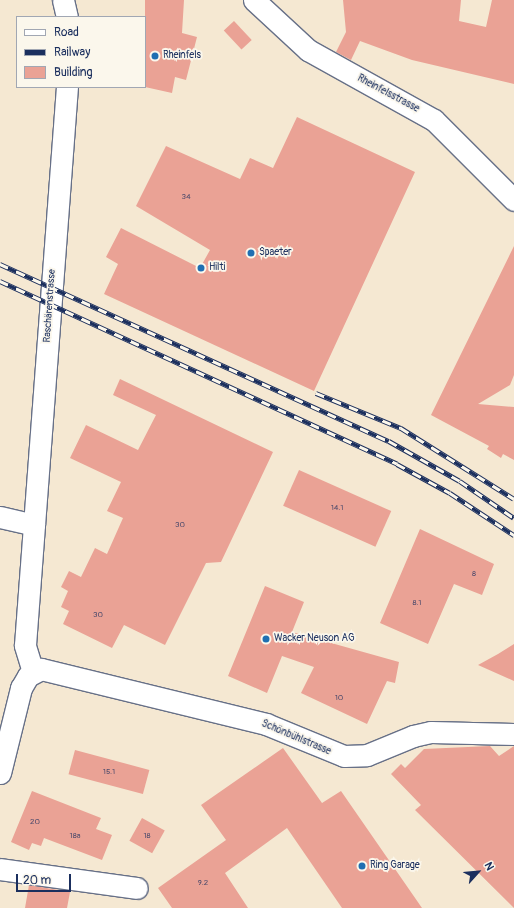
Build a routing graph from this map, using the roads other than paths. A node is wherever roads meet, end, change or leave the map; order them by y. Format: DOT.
graph roads {
  1 [pos="63,0"];
  2 [pos="254,0"];
  3 [pos="67,16"];
  4 [pos="67,88"];
  5 [pos="514,200"];
  6 [pos="0,517"];
  7 [pos="34,525"];
  8 [pos="33,672"];
  9 [pos="514,734"];
  10 [pos="0,773"];
  11 [pos="0,869"];
  12 [pos="137,888"];
  1 -- 3 [label="street"];
  2 -- 5 [label="street, Rheinfelsstrasse"];
  4 -- 7 [label="street, Raschärenstrasse"];
  6 -- 7 [label="street"];
  7 -- 8 [label="street, Raschärenstrasse"];
  8 -- 9 [label="street, Schönbühlstrasse"];
  8 -- 10 [label="street"];
  11 -- 12 [label="street"];
}
